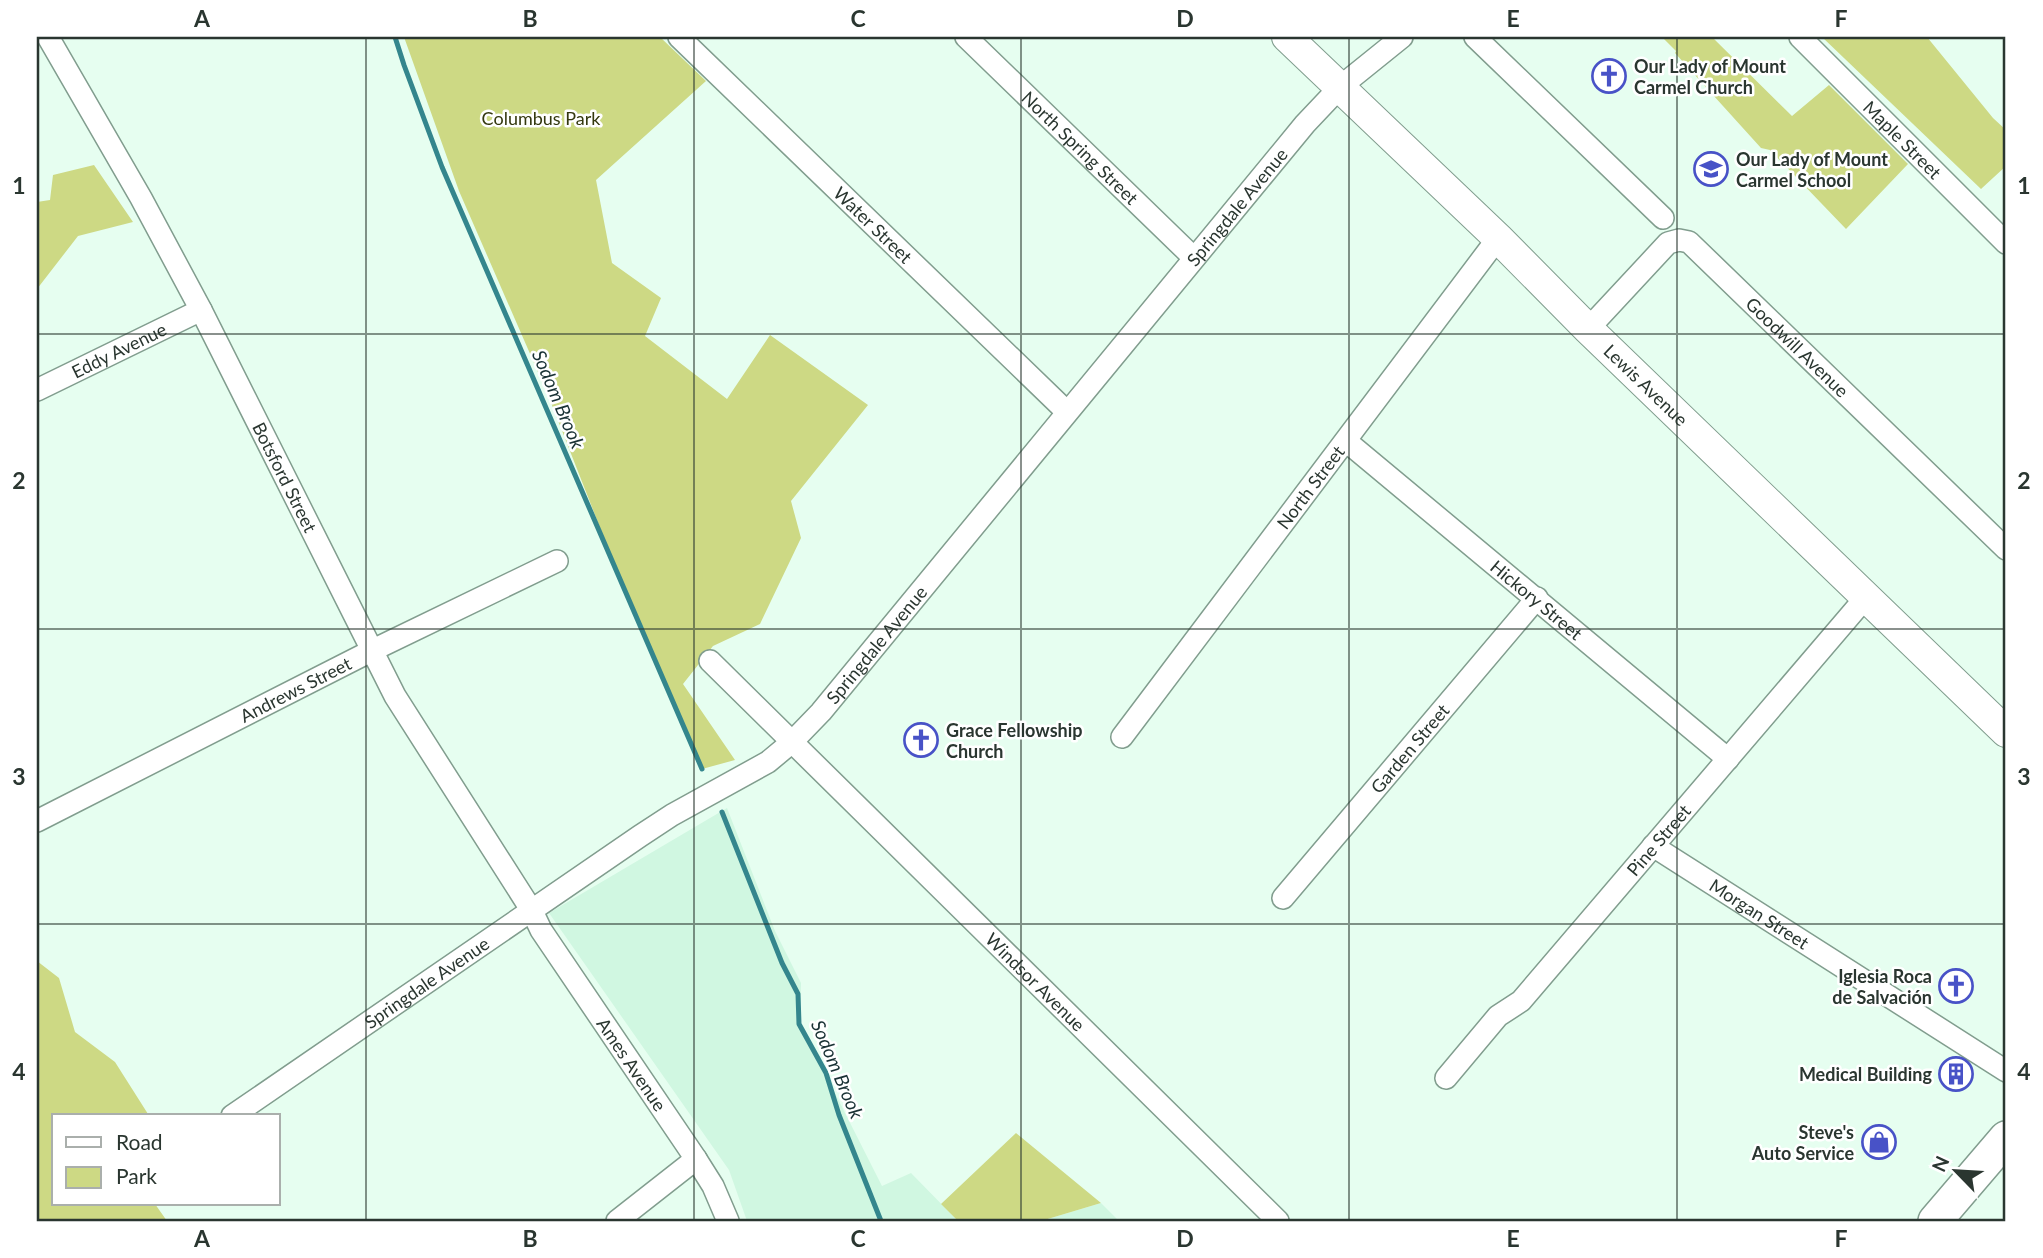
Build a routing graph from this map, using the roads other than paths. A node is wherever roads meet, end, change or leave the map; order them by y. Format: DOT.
graph roads {
  1 [pos="48,37"];
  2 [pos="679,37"];
  3 [pos="966,37"];
  4 [pos="1287,37"];
  5 [pos="1402,37"];
  6 [pos="1475,37"];
  7 [pos="1800,37"];
  8 [pos="1340,87"];
  9 [pos="1664,218"];
  10 [pos="1498,238"];
  11 [pos="2006,243"];
  12 [pos="1194,258"];
  13 [pos="201,310"];
  14 [pos="1588,329"];
  15 [pos="37,390"];
  16 [pos="1067,412"];
  17 [pos="1346,441"];
  18 [pos="2006,549"];
  19 [pos="557,561"];
  20 [pos="1866,597"];
  21 [pos="1537,598"];
  22 [pos="371,651"];
  23 [pos="710,661"];
  24 [pos="2006,732"];
  25 [pos="1122,737"];
  26 [pos="792,742"];
  27 [pos="1728,759"];
  28 [pos="37,821"];
  29 [pos="1653,846"];
  30 [pos="1283,898"];
  31 [pos="532,911"];
  32 [pos="2006,1071"];
  33 [pos="1446,1078"];
  34 [pos="235,1114"];
  35 [pos="2006,1139"];
  36 [pos="696,1159"];
  37 [pos="617,1221"];
  38 [pos="728,1221"];
  39 [pos="1278,1221"];
  40 [pos="1935,1221"];
  1 -- 13 [label="street, Botsford Street"];
  2 -- 16 [label="street, Water Street"];
  3 -- 12 [label="street, North Spring Street"];
  4 -- 8 [label="main road, Lewis Avenue"];
  5 -- 8 [label="street, Springdale Avenue"];
  6 -- 9 [label="street"];
  7 -- 11 [label="street, Maple Street"];
  8 -- 10 [label="main road, Lewis Avenue"];
  8 -- 12 [label="street, Springdale Avenue"];
  10 -- 14 [label="main road, Lewis Avenue"];
  10 -- 17 [label="street, North Street"];
  12 -- 16 [label="street, Springdale Avenue"];
  13 -- 15 [label="street, Eddy Avenue"];
  13 -- 22 [label="street, Botsford Street"];
  14 -- 18 [label="street, Goodwill Avenue"];
  14 -- 20 [label="main road, Lewis Avenue"];
  16 -- 26 [label="street, Springdale Avenue"];
  17 -- 21 [label="street, Hickory Street"];
  17 -- 25 [label="street, North Street"];
  19 -- 22 [label="street, Andrews Street"];
  20 -- 24 [label="main road, Lewis Avenue"];
  20 -- 27 [label="street, Pine Street"];
  21 -- 27 [label="street, Hickory Street"];
  21 -- 30 [label="street, Garden Street"];
  22 -- 28 [label="street, Andrews Street"];
  22 -- 31 [label="street, Botsford Street"];
  23 -- 26 [label="street, Windsor Avenue"];
  26 -- 31 [label="street, Springdale Avenue"];
  26 -- 39 [label="street, Windsor Avenue"];
  27 -- 29 [label="street, Pine Street"];
  29 -- 32 [label="street, Morgan Street"];
  29 -- 33 [label="street, Pine Street"];
  31 -- 34 [label="street, Springdale Avenue"];
  31 -- 36 [label="street, Ames Avenue"];
  35 -- 40 [label="main road"];
  36 -- 37 [label="street"];
  36 -- 38 [label="street, Ames Avenue"];
}
